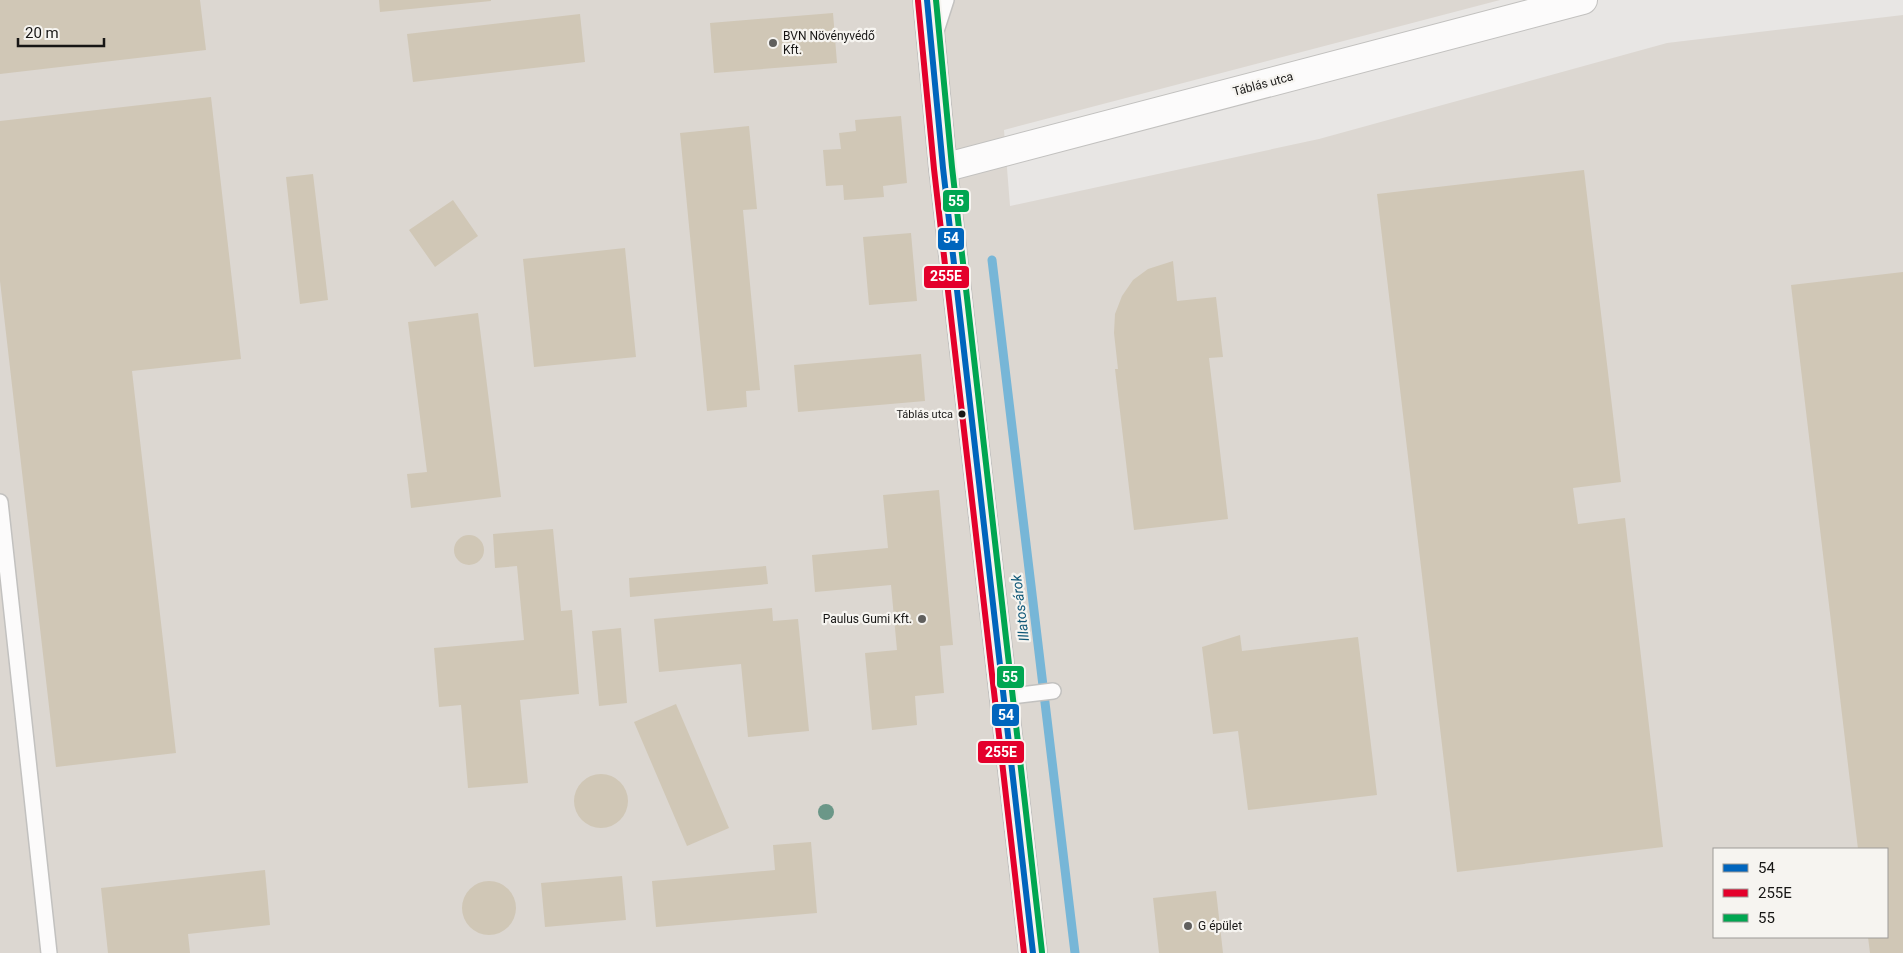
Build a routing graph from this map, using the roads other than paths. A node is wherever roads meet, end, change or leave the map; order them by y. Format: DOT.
graph roads {
  1 [pos="927,0"];
  2 [pos="946,0"];
  3 [pos="1583,0"];
  4 [pos="932,47"];
  5 [pos="943,168"];
  6 [pos="0,502"];
  7 [pos="1054,691"];
  8 [pos="1003,697"];
  9 [pos="49,953"];
  10 [pos="1033,953"];
  1 -- 4 [label="street"];
  2 -- 4 [label="lane"];
  3 -- 5 [label="street, Táblás utca"];
  4 -- 5 [label="street"];
  5 -- 8 [label="street"];
  6 -- 9 [label="lane"];
  7 -- 8 [label="lane"];
  8 -- 10 [label="street"];
}
